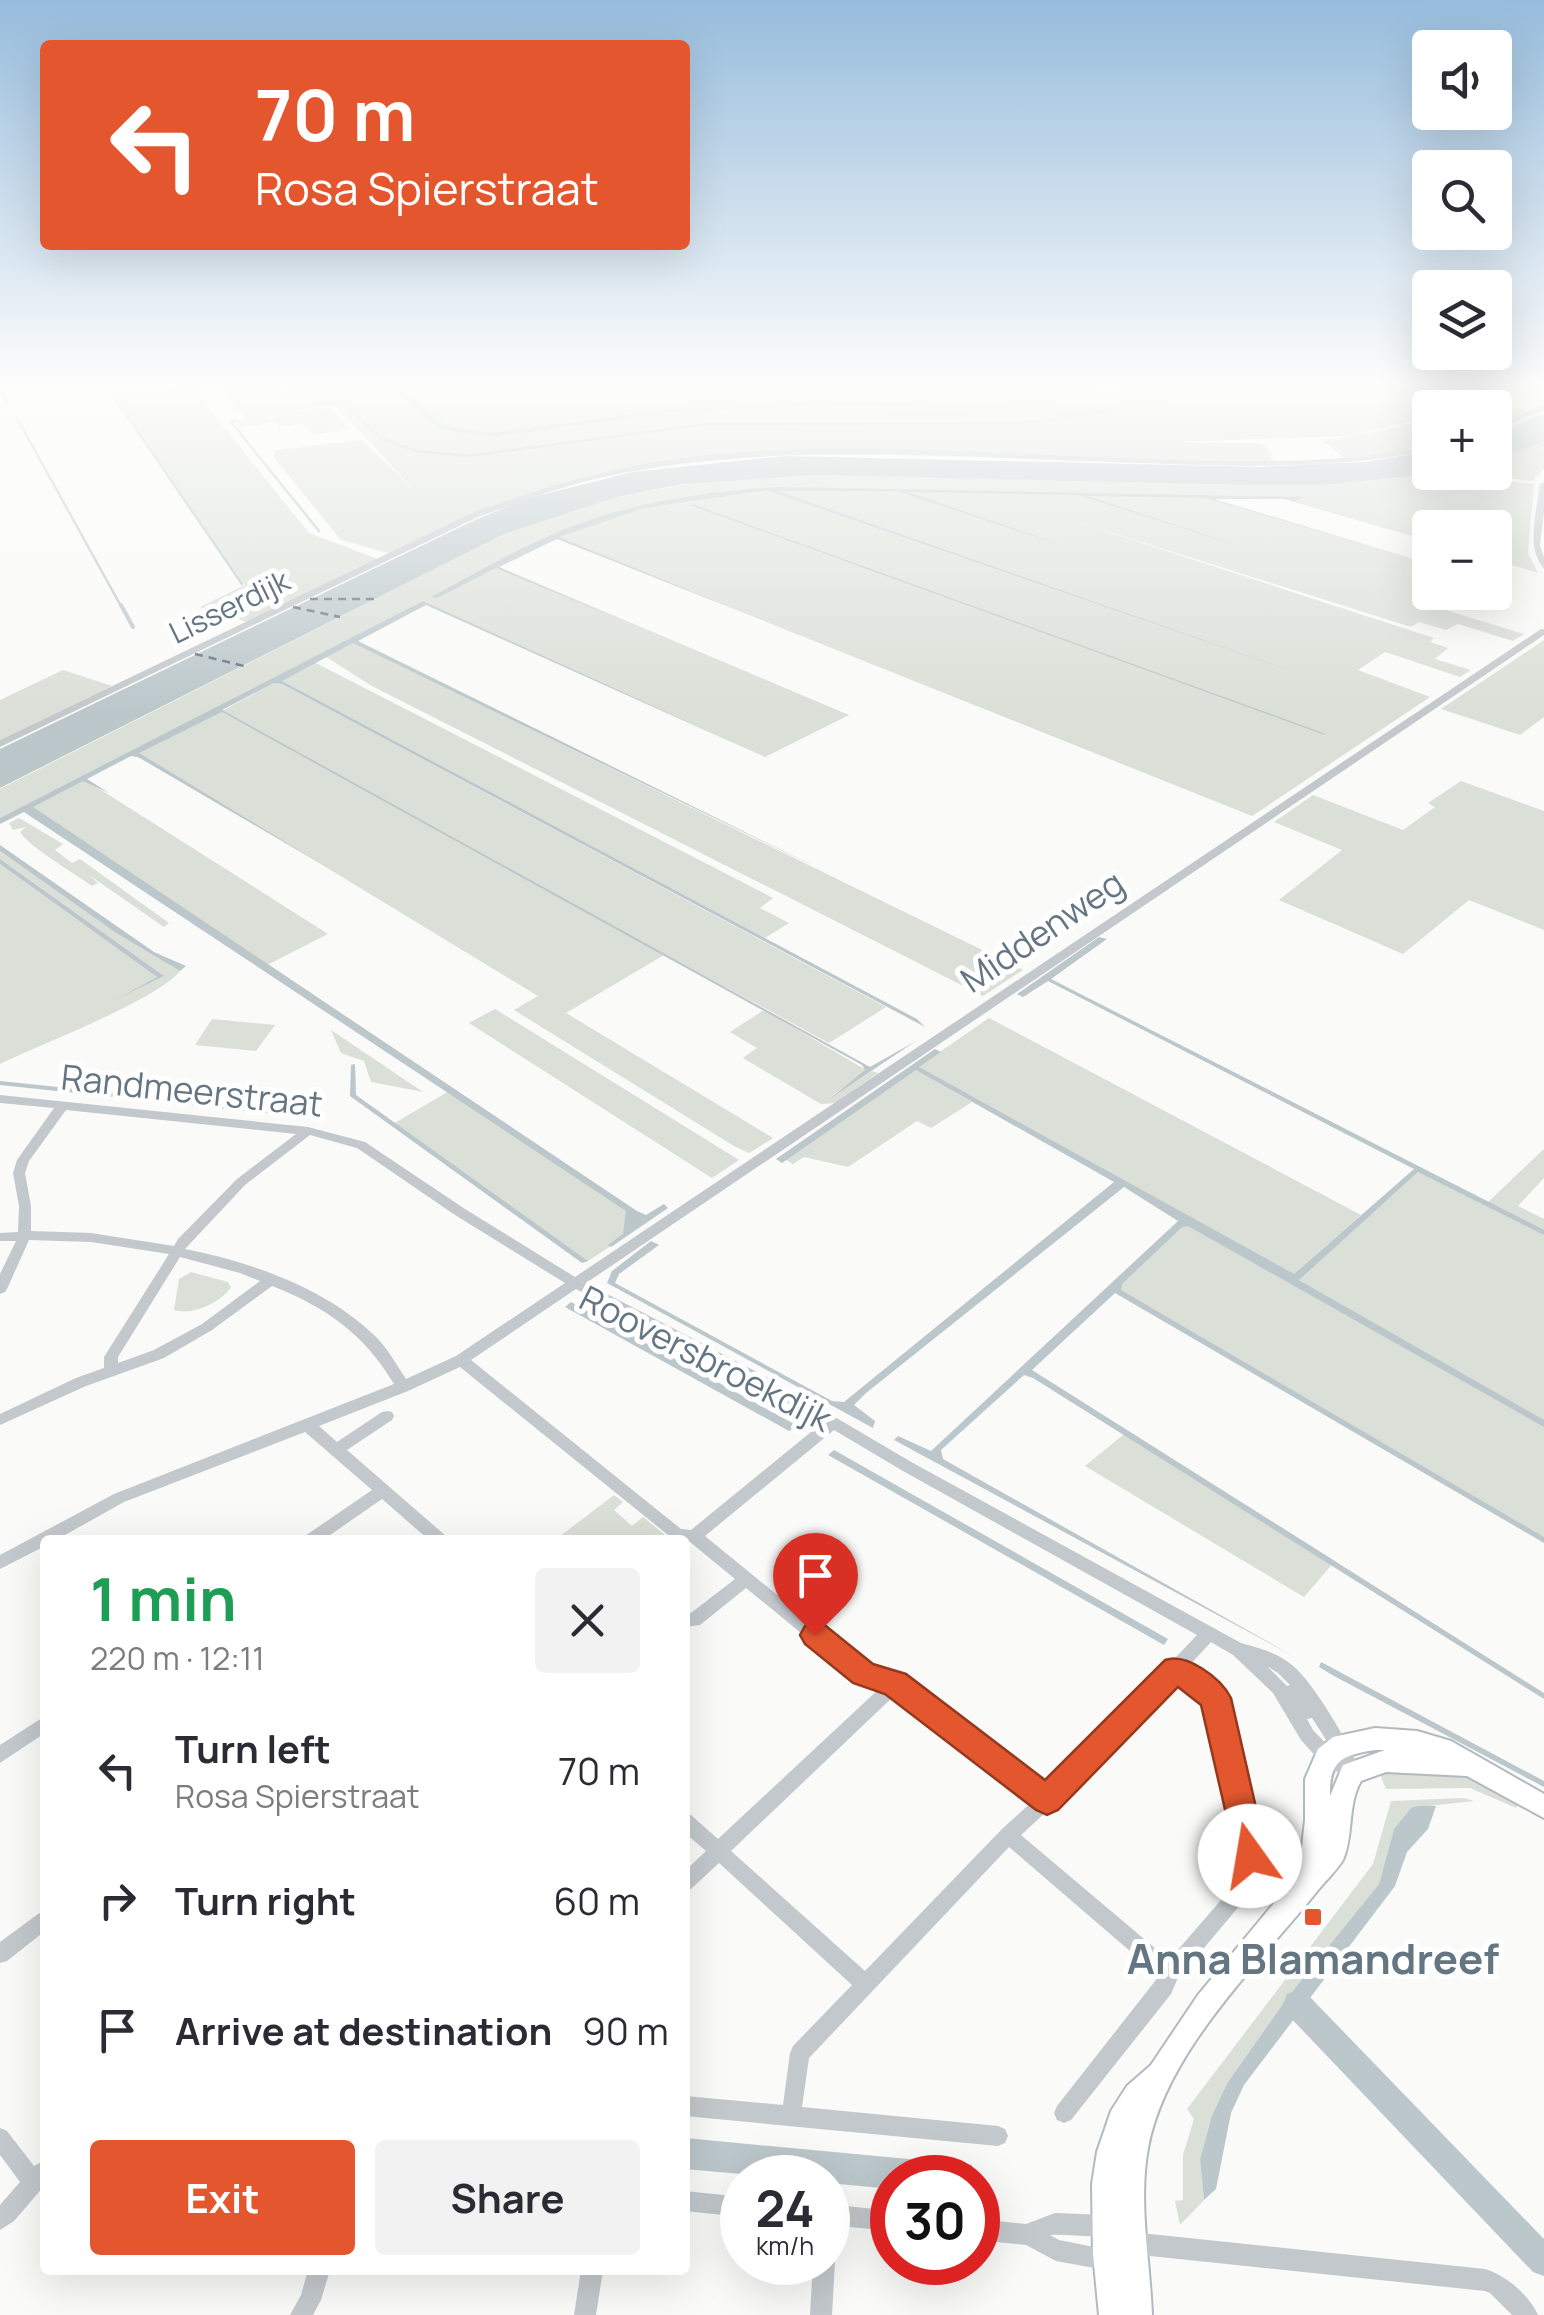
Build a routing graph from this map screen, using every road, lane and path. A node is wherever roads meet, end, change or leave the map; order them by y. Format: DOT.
graph roads {
  1 [pos="533,495"];
  2 [pos="1543,495"];
  3 [pos="1544,567"];
  4 [pos="1544,631"];
  5 [pos="0,744"];
  6 [pos="0,1099"];
  7 [pos="62,1106"];
  8 [pos="308,1131"];
  9 [pos="24,1237"];
  10 [pos="0,1238"];
  11 [pos="174,1252"];
  12 [pos="272,1280"];
  13 [pos="576,1283"];
  14 [pos="0,1289"];
  15 [pos="461,1360"];
  16 [pos="111,1372"];
  17 [pos="403,1386"];
  18 [pos="387,1416"];
  19 [pos="0,1420"];
  20 [pos="834,1422"];
  21 [pos="306,1424"];
  22 [pos="336,1450"];
  23 [pos="383,1490"];
  24 [pos="54,1535"];
  25 [pos="317,1535"];
  26 [pos="434,1535"];
  27 [pos="686,1535"];
  28 [pos="690,1536"];
  29 [pos="694,1536"];
  30 [pos="40,1543"];
  31 [pos="0,1563"];
  32 [pos="746,1578"];
  33 [pos="690,1620"];
  34 [pos="1209,1633"];
  35 [pos="1176,1669"];
  36 [pos="895,1684"];
  37 [pos="1292,1692"];
  38 [pos="1307,1712"];
  39 [pos="40,1727"];
  40 [pos="1334,1751"];
  41 [pos="0,1755"];
  42 [pos="1466,1765"];
  43 [pos="1352,1772"];
  44 [pos="1047,1800"];
  45 [pos="1544,1808"];
  46 [pos="690,1826"];
  47 [pos="1008,1836"];
  48 [pos="718,1851"];
  49 [pos="690,1878"];
  50 [pos="1311,1878"];
  51 [pos="40,1924"];
  52 [pos="0,1954"];
  53 [pos="1170,1972"];
  54 [pos="864,1983"];
  55 [pos="1160,2075"];
  56 [pos="690,2107"];
  57 [pos="1064,2113"];
  58 [pos="791,2117"];
  59 [pos="998,2136"];
  60 [pos="0,2138"];
  61 [pos="38,2176"];
  62 [pos="690,2202"];
  63 [pos="720,2205"];
  64 [pos="0,2219"];
  65 [pos="1107,2226"];
  66 [pos="1000,2232"];
  67 [pos="1028,2235"];
  68 [pos="1122,2253"];
  69 [pos="317,2275"];
  70 [pos="591,2275"];
  71 [pos="823,2285"];
  72 [pos="301,2315"];
  73 [pos="586,2315"];
  74 [pos="821,2315"];
  75 [pos="1114,2315"];
  76 [pos="1137,2315"];
  77 [pos="1527,2315"];
  1 -- 5 [label="street, Lisserdijk"];
  2 -- 3 [label="street"];
  4 -- 13 [label="street, Middenweg"];
  6 -- 7 [label="street, Randmeerstraat"];
  7 -- 8 [label="street, Randmeerstraat"];
  7 -- 9 [label="street"];
  8 -- 11 [label="street"];
  8 -- 13 [label="street, Randmeerstraat"];
  9 -- 10 [label="street"];
  9 -- 11 [label="street"];
  9 -- 14 [label="street"];
  11 -- 12 [label="street"];
  11 -- 16 [label="street"];
  12 -- 16 [label="street"];
  12 -- 17 [label="street"];
  13 -- 15 [label="street, Rooversbroekdijk"];
  13 -- 20 [label="street, Rooversbroekdijk"];
  15 -- 17 [label="street, Rooversbroekdijk"];
  15 -- 27 [label="street"];
  16 -- 19 [label="street"];
  17 -- 21 [label="street, Rooversbroekdijk"];
  18 -- 22 [label="street"];
  20 -- 29 [label="street"];
  20 -- 34 [label="street, Rooversbroekdijk"];
  21 -- 22 [label="street"];
  21 -- 24 [label="street, Rooversbroekdijk"];
  22 -- 23 [label="street"];
  23 -- 25 [label="street"];
  23 -- 26 [label="street"];
  28 -- 29 [label="street"];
  29 -- 32 [label="street"];
  30 -- 31 [label="street, Rooversbroekdijk"];
  32 -- 33 [label="street"];
  32 -- 36 [label="street"];
  34 -- 35 [label="street"];
  34 -- 40 [label="street, Rooversbroekdijk"];
  35 -- 44 [label="street"];
  35 -- 53 [label="street"];
  36 -- 44 [label="street"];
  36 -- 48 [label="street"];
  37 -- 38 [label="street"];
  39 -- 41 [label="street"];
  40 -- 42 [label="main road"];
  40 -- 43 [label="street, Rooversbroekdijk"];
  40 -- 50 [label="main road"];
  42 -- 43 [label="main road"];
  42 -- 45 [label="main road"];
  43 -- 50 [label="main road"];
  44 -- 47 [label="street"];
  46 -- 48 [label="street"];
  47 -- 53 [label="street"];
  47 -- 54 [label="street"];
  48 -- 49 [label="street"];
  48 -- 54 [label="street"];
  50 -- 55 [label="main road"];
  51 -- 52 [label="street"];
  53 -- 57 [label="street"];
  54 -- 58 [label="street"];
  55 -- 65 [label="main road"];
  55 -- 68 [label="main road"];
  56 -- 58 [label="street"];
  58 -- 59 [label="street"];
  60 -- 61 [label="street"];
  61 -- 64 [label="street"];
  62 -- 63 [label="street"];
  65 -- 67 [label="street"];
  65 -- 68 [label="main road"];
  66 -- 67 [label="street"];
  67 -- 68 [label="street"];
  68 -- 75 [label="main road"];
  68 -- 76 [label="main road"];
  68 -- 77 [label="street"];
  69 -- 72 [label="street"];
  70 -- 73 [label="street"];
  71 -- 74 [label="street"];
}
